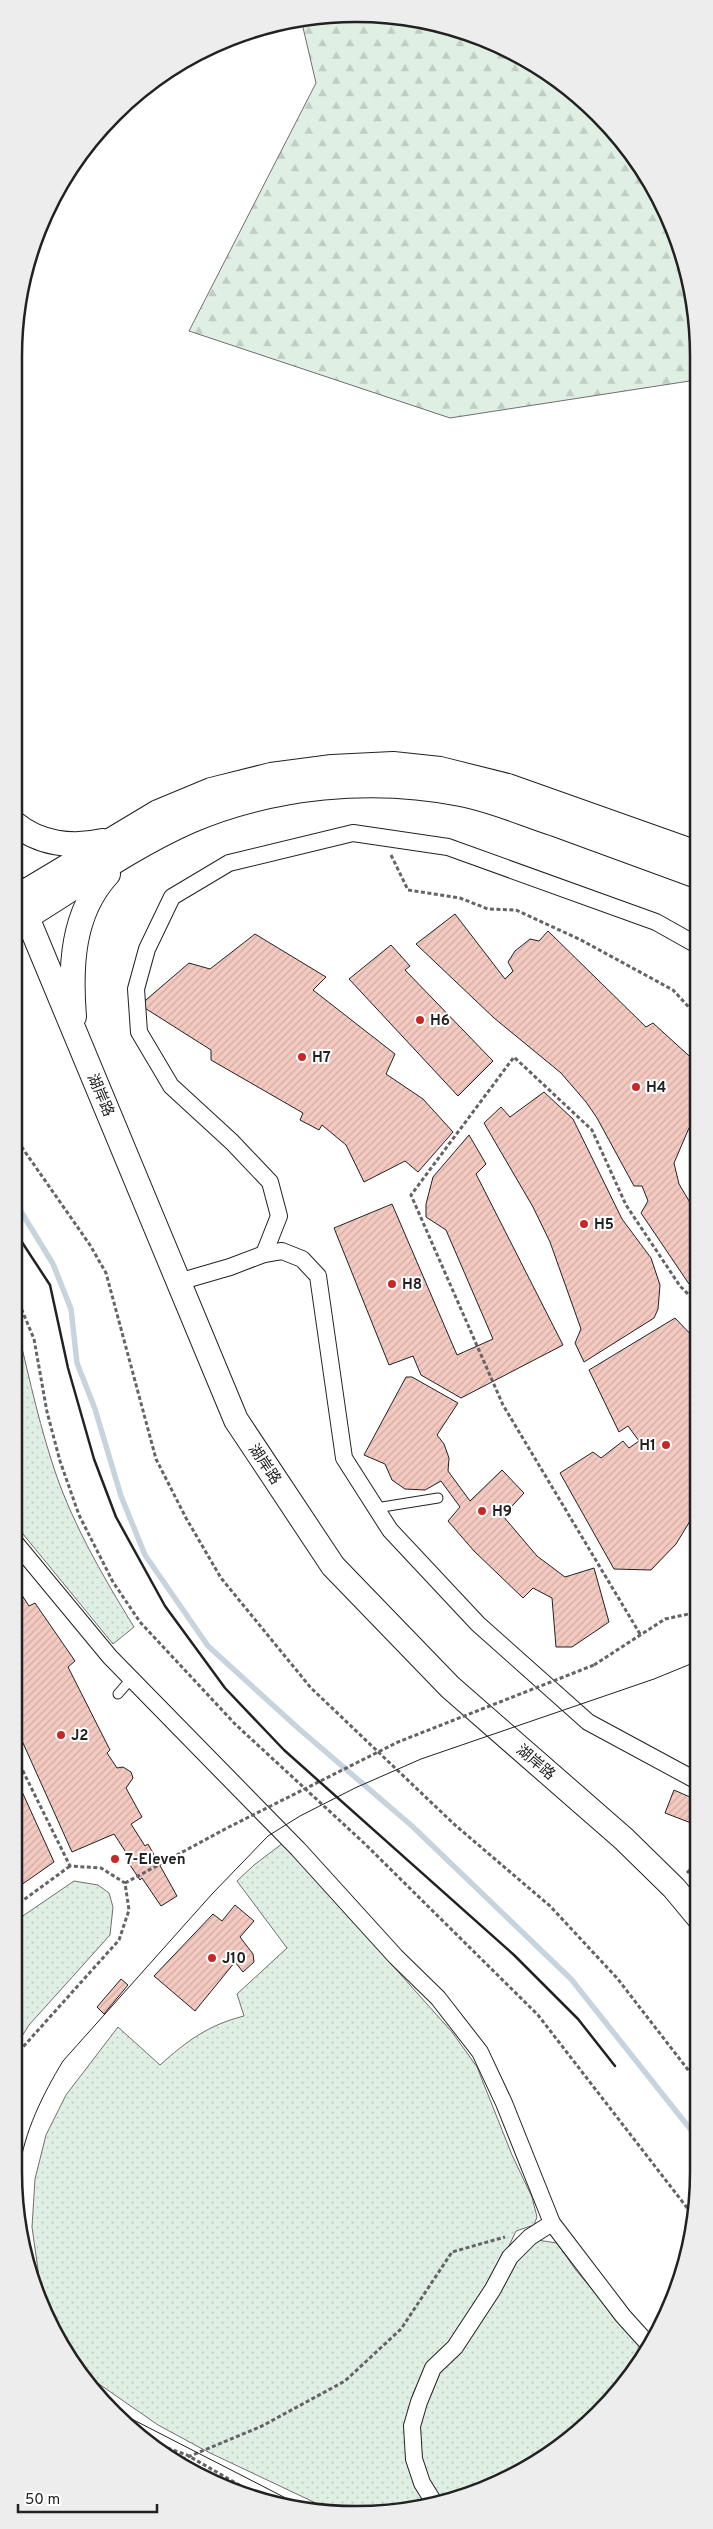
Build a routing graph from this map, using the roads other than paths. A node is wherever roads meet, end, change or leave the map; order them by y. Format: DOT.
graph roads {
  1 [pos="22,828"];
  2 [pos="119,848"];
  3 [pos="690,851"];
  4 [pos="690,873"];
  5 [pos="22,901"];
  6 [pos="22,915"];
  7 [pos="690,941"];
  8 [pos="76,1033"];
  9 [pos="264,1254"];
  10 [pos="178,1282"];
  11 [pos="438,1498"];
  12 [pos="376,1508"];
  13 [pos="22,1551"];
  14 [pos="131,1679"];
  15 [pos="118,1694"];
  16 [pos="690,1777"];
  17 [pos="690,1907"];
  18 [pos="552,2223"];
  19 [pos="645,2341"];
  20 [pos="431,2498"];
  1 -- 2 [label="street"];
  2 -- 3 [label="street"];
  2 -- 4 [label="street"];
  2 -- 5 [label="street"];
  2 -- 8 [label="street"];
  6 -- 8 [label="street, 湖岸路"];
  7 -- 9 [label="street"];
  8 -- 10 [label="street, 湖岸路"];
  9 -- 10 [label="street"];
  9 -- 12 [label="street"];
  10 -- 17 [label="street, 湖岸路"];
  11 -- 12 [label="lane"];
  12 -- 16 [label="street"];
  13 -- 14 [label="street"];
  14 -- 15 [label="lane"];
  14 -- 18 [label="street"];
  18 -- 19 [label="street"];
  18 -- 20 [label="street"];
}
